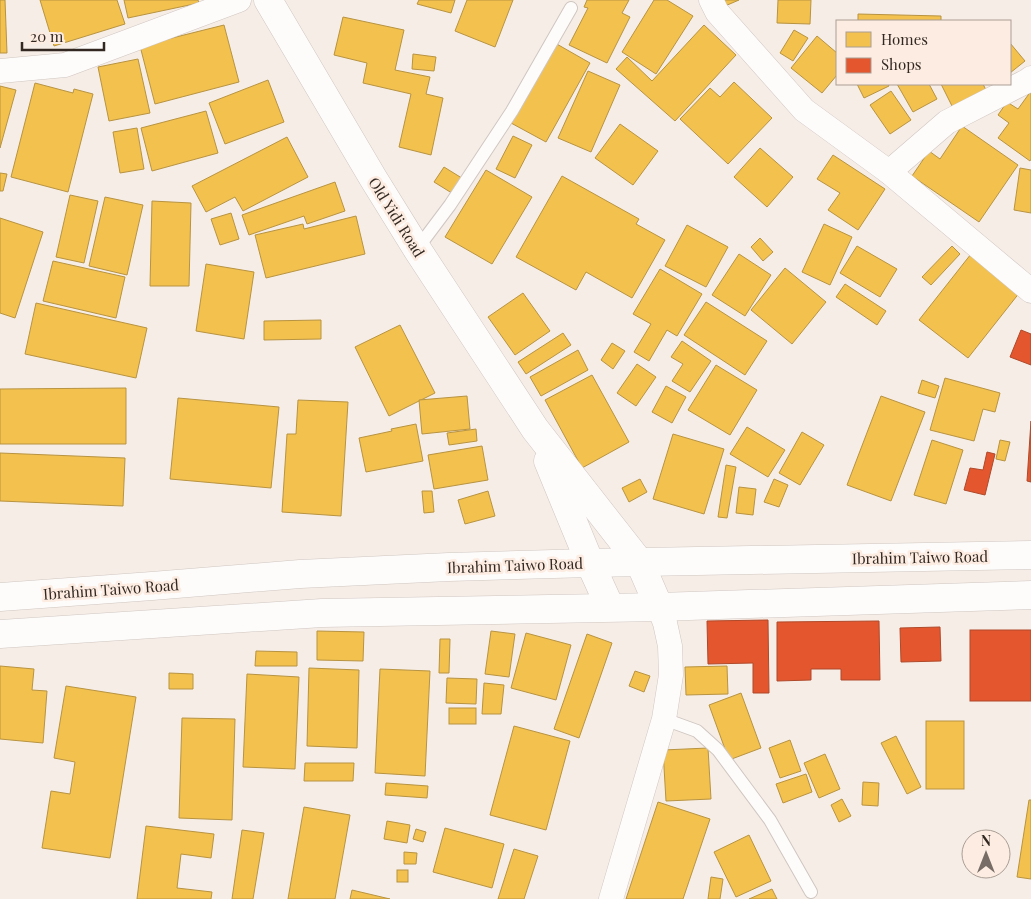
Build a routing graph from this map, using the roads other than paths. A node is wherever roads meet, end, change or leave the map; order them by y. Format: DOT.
graph roads {
  1 [pos="239,0"];
  2 [pos="268,0"];
  3 [pos="710,0"];
  4 [pos="571,8"];
  5 [pos="0,71"];
  6 [pos="1031,78"];
  7 [pos="889,172"];
  8 [pos="417,249"];
  9 [pos="1031,291"];
  10 [pos="535,429"];
  11 [pos="1031,555"];
  12 [pos="590,563"];
  13 [pos="640,563"];
  14 [pos="1031,595"];
  15 [pos="0,597"];
  16 [pos="610,607"];
  17 [pos="659,607"];
  18 [pos="0,634"];
  19 [pos="664,720"];
  20 [pos="811,892"];
  21 [pos="611,899"];
  1 -- 5 [label="street"];
  2 -- 8 [label="main road, Old Yidi Road"];
  3 -- 7 [label="street"];
  4 -- 8 [label="lane"];
  6 -- 7 [label="street"];
  7 -- 9 [label="street"];
  8 -- 10 [label="main road, Old Yidi Road"];
  10 -- 12 [label="main road, Old Yidi Road"];
  10 -- 13 [label="main road, Old Yidi Road"];
  11 -- 13 [label="main road, Ibrahim Taiwo Road"];
  12 -- 13 [label="main road, Ibrahim Taiwo Road"];
  12 -- 15 [label="main road, Ibrahim Taiwo Road"];
  12 -- 16 [label="main road, Old Yidi Road"];
  13 -- 17 [label="main road, Old Yidi Road"];
  14 -- 17 [label="main road"];
  16 -- 17 [label="main road"];
  16 -- 18 [label="main road"];
  17 -- 19 [label="street"];
  19 -- 20 [label="lane"];
  19 -- 21 [label="street"];
}
